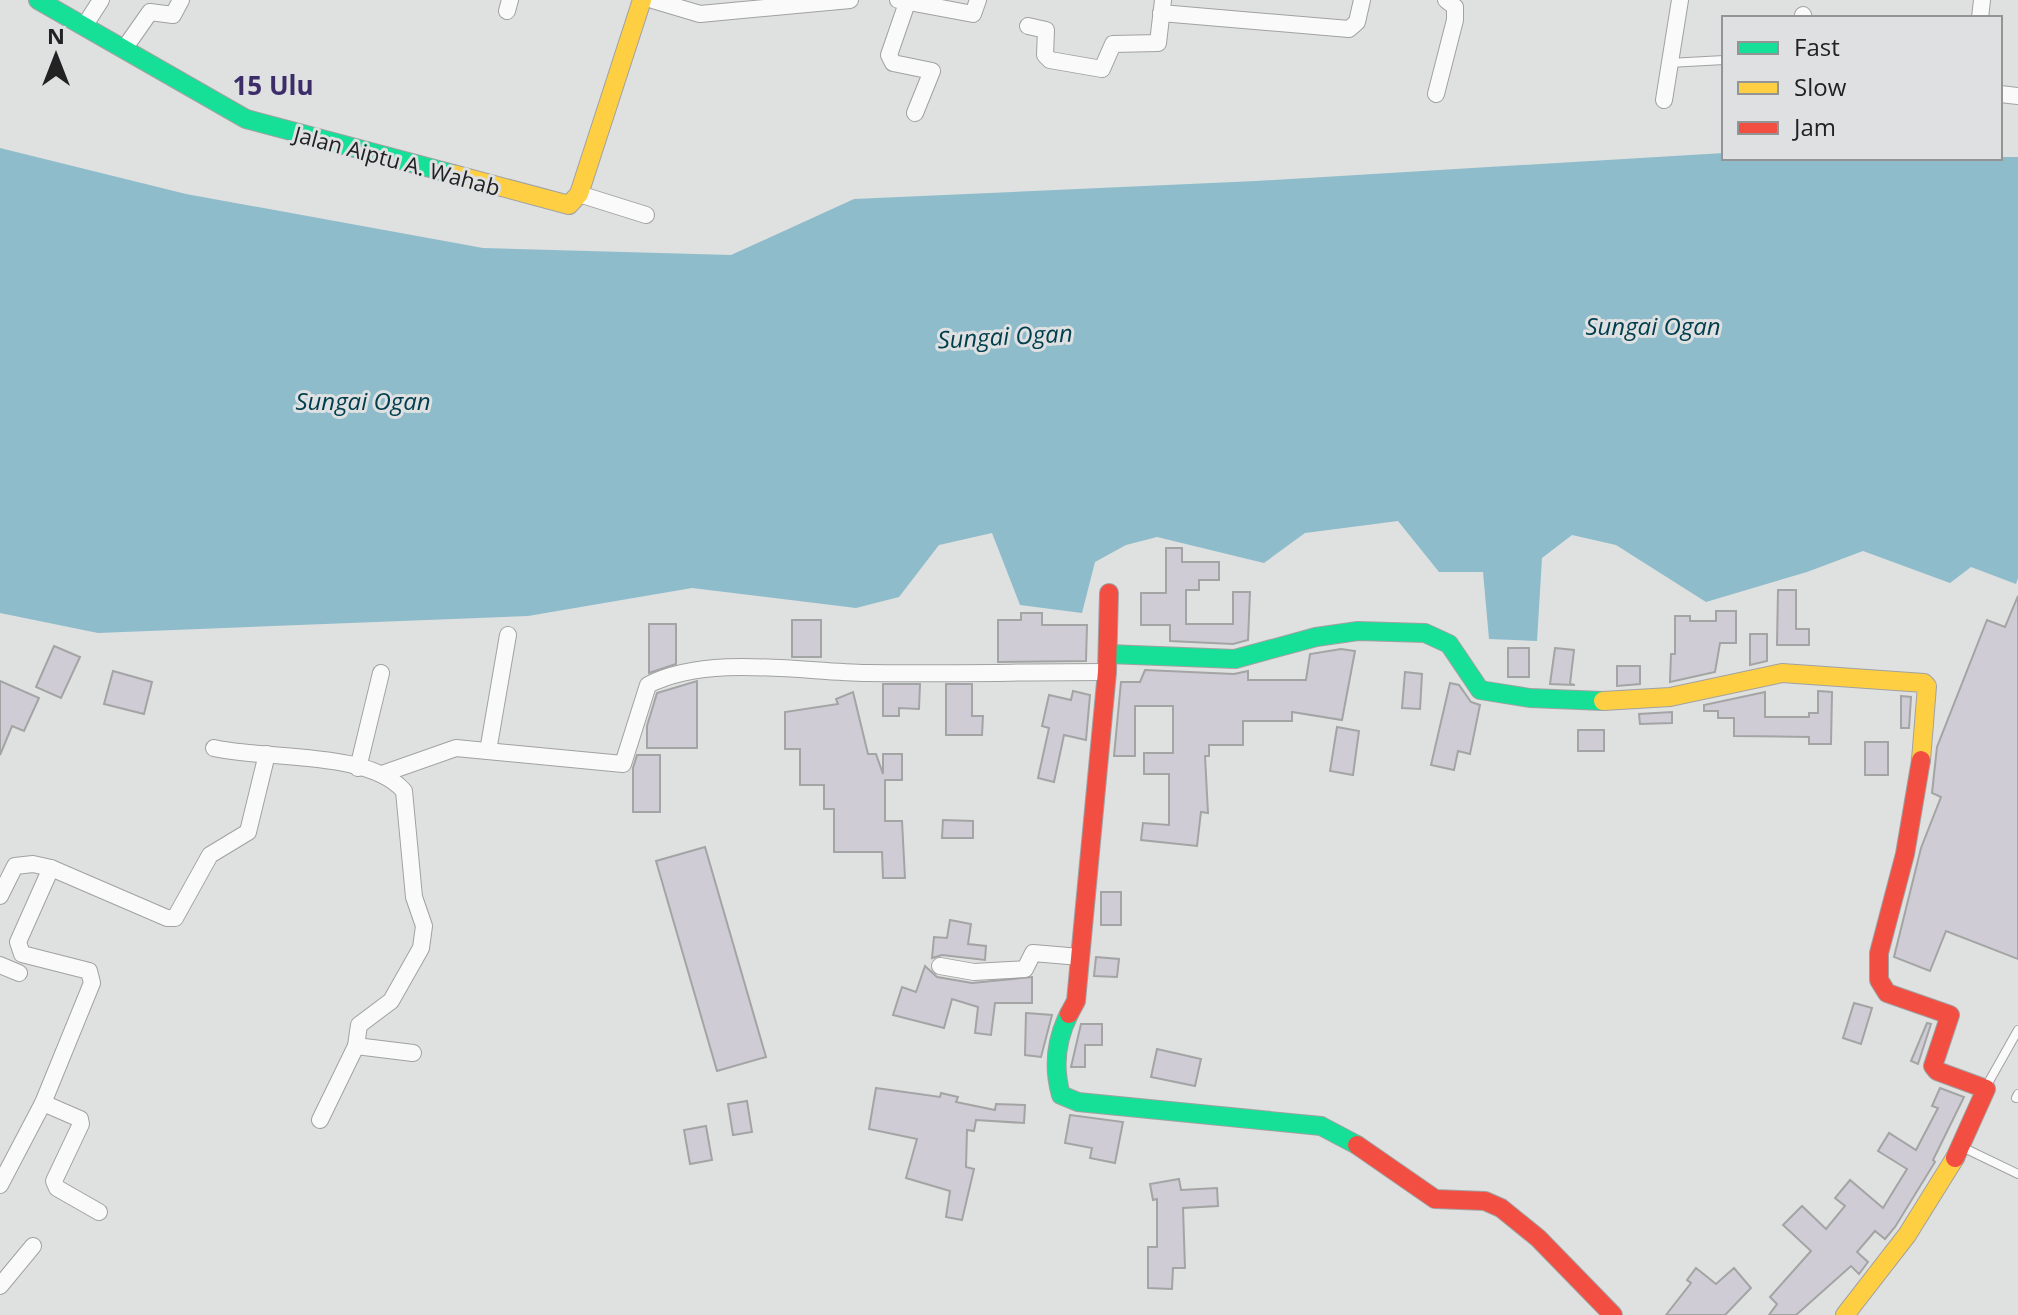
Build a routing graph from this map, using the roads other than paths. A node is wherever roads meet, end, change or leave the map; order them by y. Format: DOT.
graph roads {
  1 [pos="38,0"];
  2 [pos="101,0"];
  3 [pos="181,0"];
  4 [pos="642,0"];
  5 [pos="653,0"];
  6 [pos="827,0"];
  7 [pos="850,0"];
  8 [pos="896,0"];
  9 [pos="908,0"];
  10 [pos="978,0"];
  11 [pos="1362,0"];
  12 [pos="1446,0"];
  13 [pos="1680,0"];
  14 [pos="1162,7"];
  15 [pos="85,25"];
  16 [pos="1028,26"];
  17 [pos="124,49"];
  18 [pos="1722,60"];
  19 [pos="1669,63"];
  20 [pos="1436,94"];
  21 [pos="1664,100"];
  22 [pos="915,113"];
  23 [pos="579,194"];
  24 [pos="646,215"];
  25 [pos="1109,593"];
  26 [pos="508,635"];
  27 [pos="1107,663"];
  28 [pos="381,673"];
  29 [pos="214,748"];
  30 [pos="488,751"];
  31 [pos="267,754"];
  32 [pos="358,768"];
  33 [pos="382,774"];
  34 [pos="51,868"];
  35 [pos="0,896"];
  36 [pos="1080,957"];
  37 [pos="0,965"];
  38 [pos="940,966"];
  39 [pos="19,973"];
  40 [pos="2018,1030"];
  41 [pos="356,1046"];
  42 [pos="413,1053"];
  43 [pos="1986,1089"];
  44 [pos="43,1103"];
  45 [pos="320,1120"];
  46 [pos="1961,1147"];
  47 [pos="4,1166"];
  48 [pos="2018,1174"];
  49 [pos="0,1185"];
  50 [pos="99,1212"];
  51 [pos="33,1246"];
  52 [pos="0,1286"];
  53 [pos="1613,1315"];
  54 [pos="1845,1315"];
  1 -- 15 [label="street, Jalan Aiptu A. Wahab"];
  2 -- 15 [label="street"];
  3 -- 17 [label="street"];
  4 -- 23 [label="street"];
  5 -- 6 [label="street"];
  6 -- 7 [label="street"];
  8 -- 9 [label="street"];
  9 -- 10 [label="street"];
  9 -- 22 [label="street"];
  11 -- 14 [label="street"];
  12 -- 20 [label="street"];
  13 -- 19 [label="street"];
  14 -- 16 [label="street"];
  15 -- 17 [label="street, Jalan Aiptu A. Wahab"];
  17 -- 23 [label="street, Jalan Aiptu A. Wahab"];
  18 -- 19 [label="lane"];
  19 -- 21 [label="street"];
  23 -- 24 [label="street"];
  25 -- 27 [label="street"];
  26 -- 30 [label="street"];
  27 -- 30 [label="street"];
  27 -- 36 [label="street"];
  27 -- 43 [label="street"];
  28 -- 32 [label="street"];
  29 -- 31 [label="street"];
  30 -- 33 [label="street"];
  31 -- 32 [label="street"];
  31 -- 34 [label="street"];
  32 -- 33 [label="street"];
  33 -- 41 [label="street"];
  34 -- 35 [label="street"];
  34 -- 44 [label="street"];
  36 -- 38 [label="street"];
  36 -- 53 [label="street"];
  37 -- 39 [label="street"];
  40 -- 43 [label="lane"];
  41 -- 42 [label="street"];
  41 -- 45 [label="street"];
  43 -- 46 [label="street"];
  44 -- 47 [label="street"];
  44 -- 50 [label="street"];
  46 -- 48 [label="lane"];
  46 -- 54 [label="street"];
  47 -- 49 [label="street"];
  51 -- 52 [label="street"];
}
